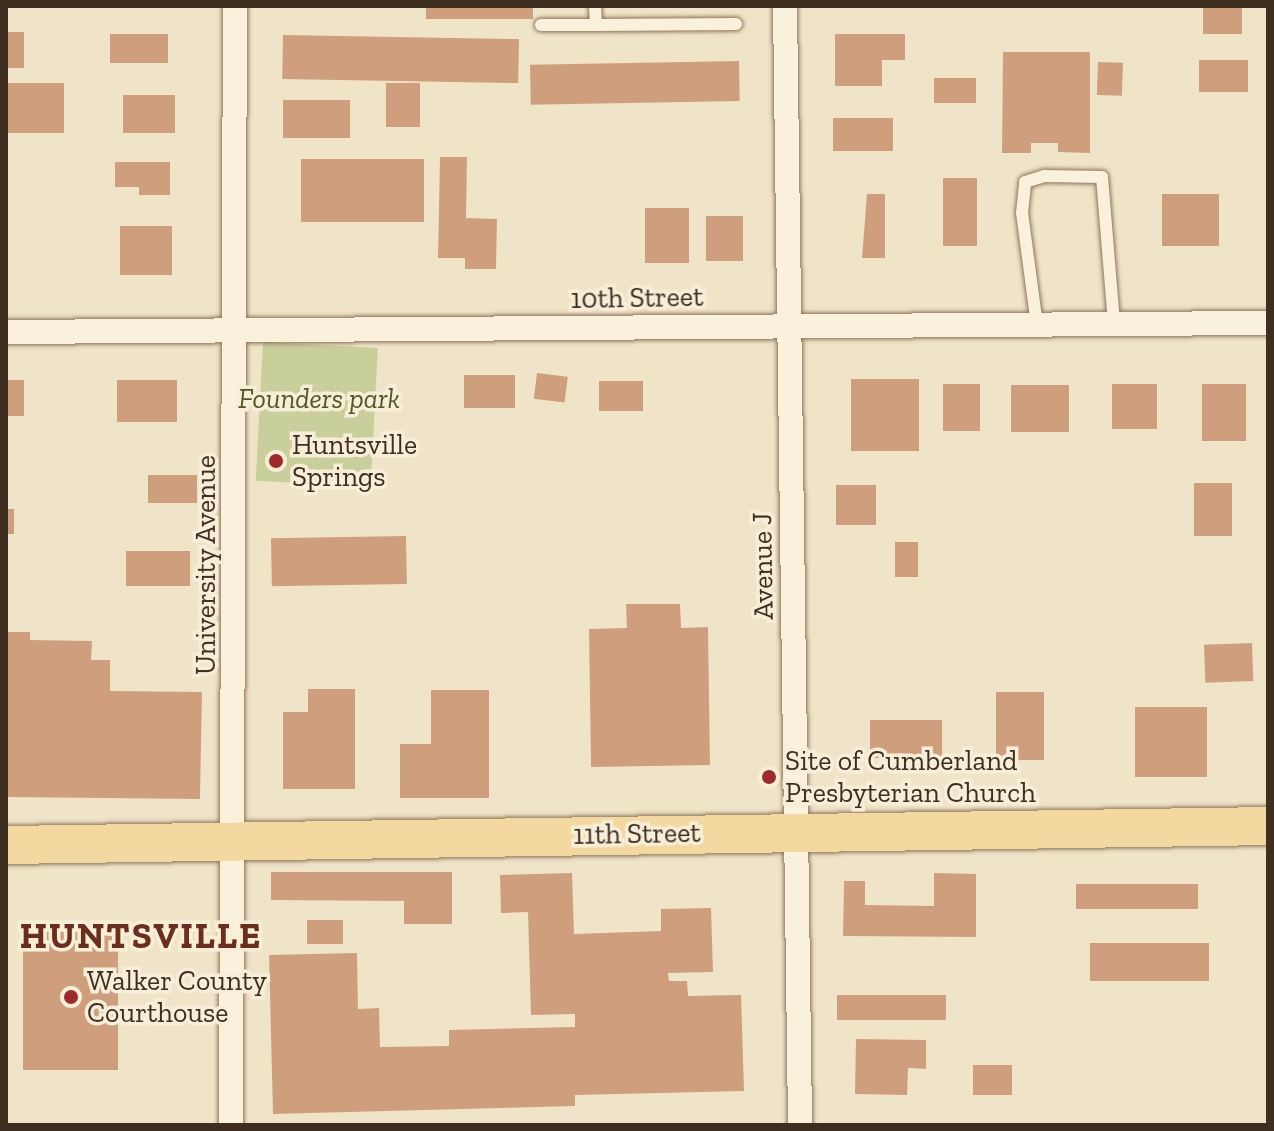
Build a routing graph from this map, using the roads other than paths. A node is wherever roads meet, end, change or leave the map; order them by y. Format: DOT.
graph roads {
  1 [pos="235,6"];
  2 [pos="595,6"];
  3 [pos="785,6"];
  4 [pos="736,24"];
  5 [pos="541,25"];
  6 [pos="596,25"];
  7 [pos="1268,323"];
  8 [pos="1114,324"];
  9 [pos="1037,325"];
  10 [pos="789,326"];
  11 [pos="6,332"];
  12 [pos="236,332"];
  13 [pos="1268,826"];
  14 [pos="798,831"];
  15 [pos="233,841"];
  16 [pos="6,845"];
  17 [pos="231,1125"];
  18 [pos="800,1125"];
  1 -- 12 [label="street, University Avenue"];
  2 -- 6 [label="lane"];
  3 -- 10 [label="street, Avenue J"];
  4 -- 6 [label="lane"];
  5 -- 6 [label="lane"];
  7 -- 8 [label="street, 10th Street"];
  8 -- 9 [label="street, 10th Street"];
  8 -- 9 [label="lane"];
  9 -- 10 [label="street, 10th Street"];
  10 -- 12 [label="street, 10th Street"];
  10 -- 14 [label="street, Avenue J"];
  11 -- 12 [label="street, 10th Street"];
  12 -- 15 [label="street, University Avenue"];
  13 -- 14 [label="main road, 11th Street"];
  14 -- 15 [label="main road, 11th Street"];
  14 -- 18 [label="street, Avenue J"];
  15 -- 16 [label="main road, 11th Street"];
  15 -- 17 [label="street, University Avenue"];
}
